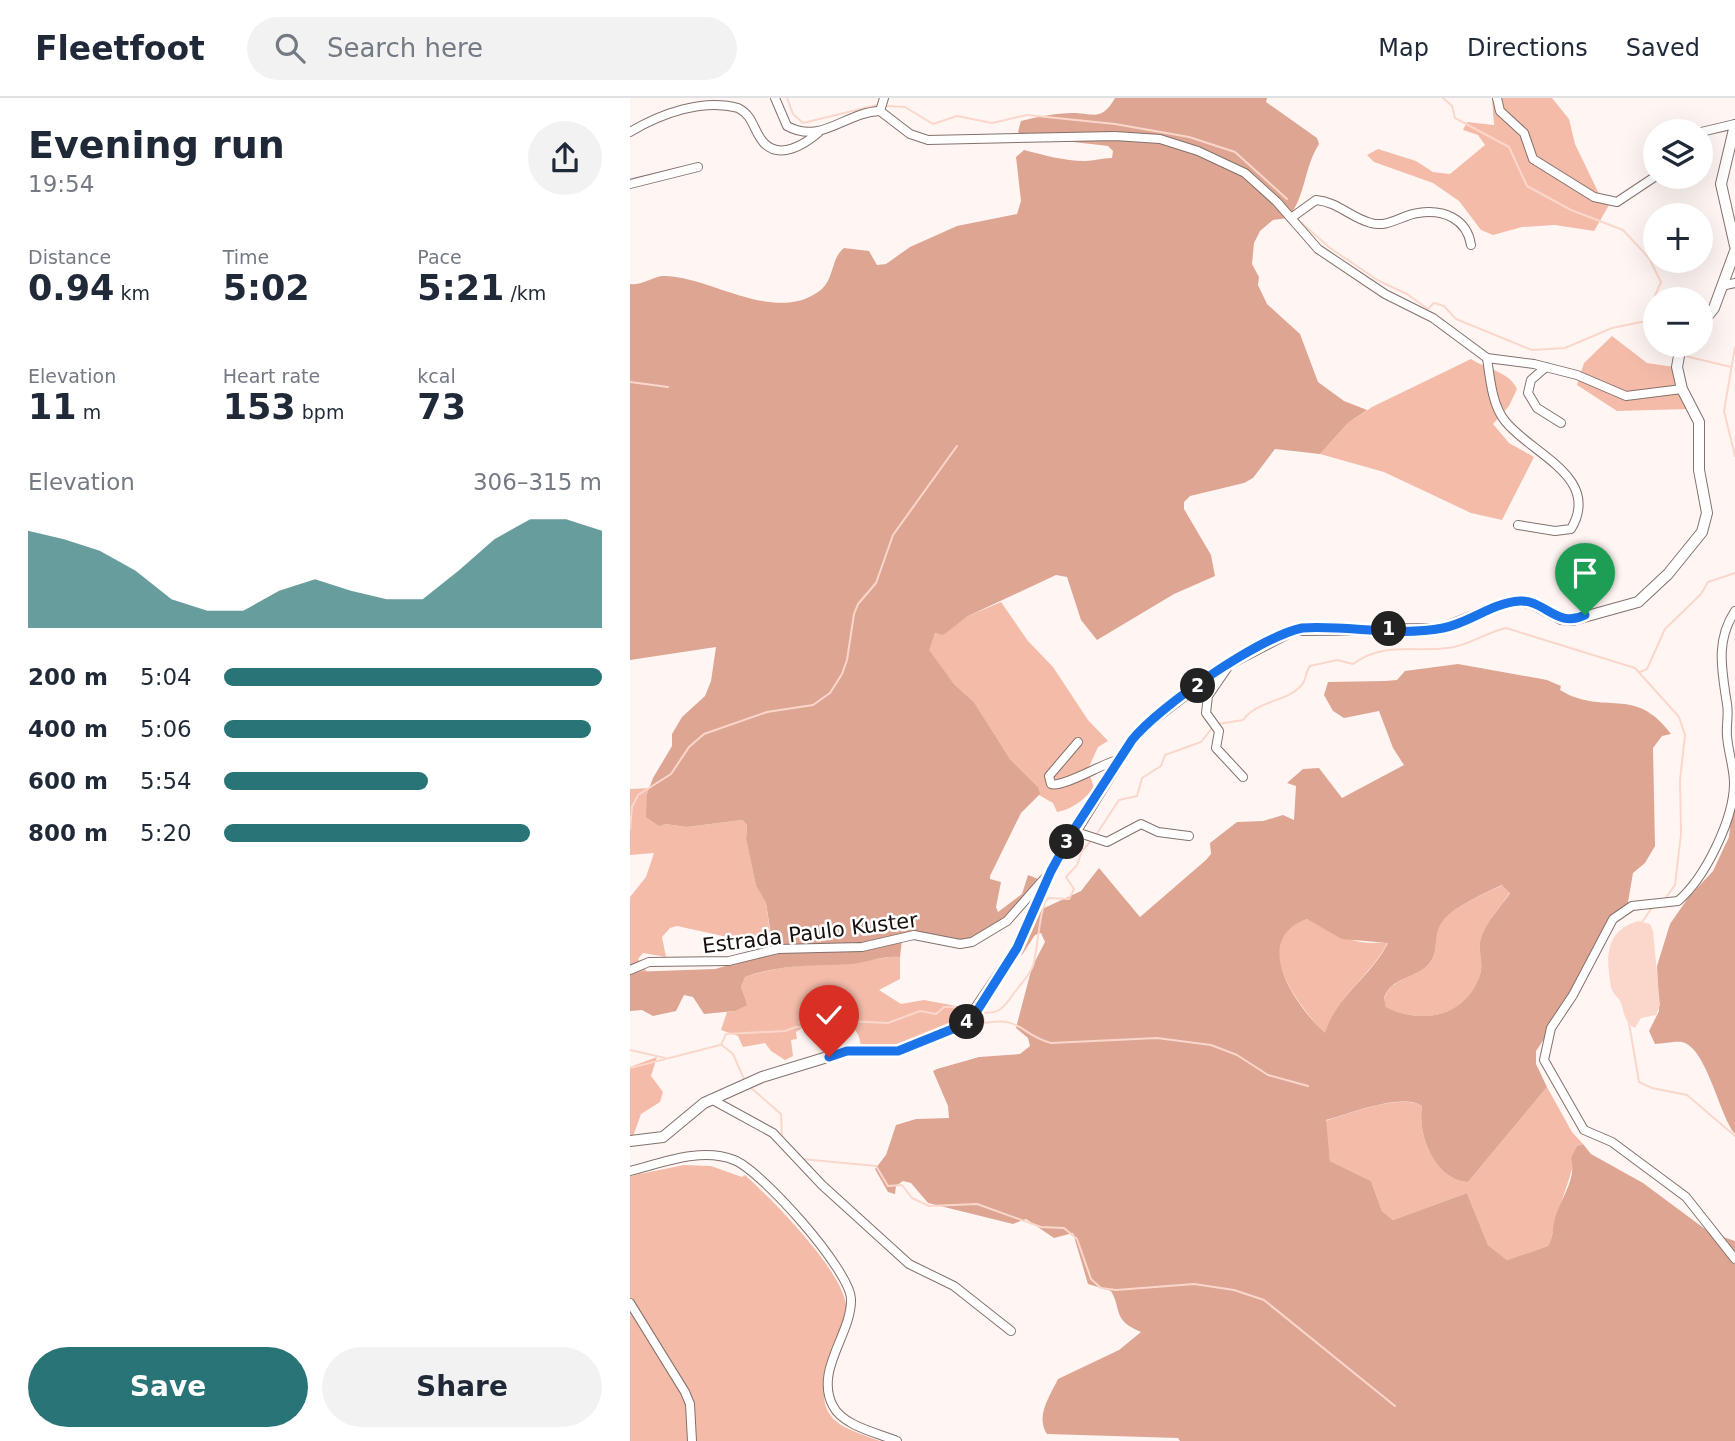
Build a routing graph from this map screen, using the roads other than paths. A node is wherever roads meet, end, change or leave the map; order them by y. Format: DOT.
graph roads {
  1 [pos="775,98"];
  2 [pos="884,98"];
  3 [pos="1497,98"];
  4 [pos="880,111"];
  5 [pos="1735,125"];
  6 [pos="1713,130"];
  7 [pos="630,132"];
  8 [pos="818,133"];
  9 [pos="698,167"];
  10 [pos="630,184"];
  11 [pos="1643,185"];
  12 [pos="1291,218"];
  13 [pos="1471,245"];
  14 [pos="1735,249"];
  15 [pos="1735,283"];
  16 [pos="1723,286"];
  17 [pos="1713,309"];
  18 [pos="1677,357"];
  19 [pos="1487,358"];
  20 [pos="1546,367"];
  21 [pos="1682,389"];
  22 [pos="1561,422"];
  23 [pos="1518,525"];
  24 [pos="1735,611"];
  25 [pos="1231,661"];
  26 [pos="1078,742"];
  27 [pos="1120,759"];
  28 [pos="1243,777"];
  29 [pos="1073,831"];
  30 [pos="1189,836"];
  31 [pos="1051,871"];
  32 [pos="630,970"];
  33 [pos="711,1100"];
  34 [pos="630,1142"];
  35 [pos="630,1171"];
  36 [pos="1735,1259"];
  37 [pos="630,1303"];
  38 [pos="1011,1331"];
  39 [pos="692,1441"];
  40 [pos="897,1441"];
  1 -- 8 [label="street"];
  2 -- 4 [label="street"];
  3 -- 11 [label="street"];
  4 -- 8 [label="street"];
  4 -- 12 [label="street"];
  5 -- 6 [label="street"];
  5 -- 14 [label="street"];
  7 -- 8 [label="street"];
  9 -- 10 [label="street"];
  12 -- 13 [label="street"];
  12 -- 19 [label="street"];
  14 -- 16 [label="street"];
  15 -- 16 [label="street"];
  16 -- 17 [label="street"];
  18 -- 21 [label="street"];
  19 -- 20 [label="street"];
  19 -- 23 [label="street"];
  20 -- 21 [label="street"];
  20 -- 22 [label="street"];
  21 -- 25 [label="street"];
  24 -- 36 [label="street"];
  25 -- 27 [label="street"];
  25 -- 28 [label="street"];
  26 -- 27 [label="street"];
  27 -- 29 [label="street"];
  29 -- 30 [label="street"];
  29 -- 31 [label="street"];
  31 -- 32 [label="street, Estrada Paulo Kuster"];
  31 -- 33 [label="street"];
  33 -- 34 [label="street"];
  33 -- 38 [label="street"];
  35 -- 40 [label="street"];
  37 -- 39 [label="street"];
}
